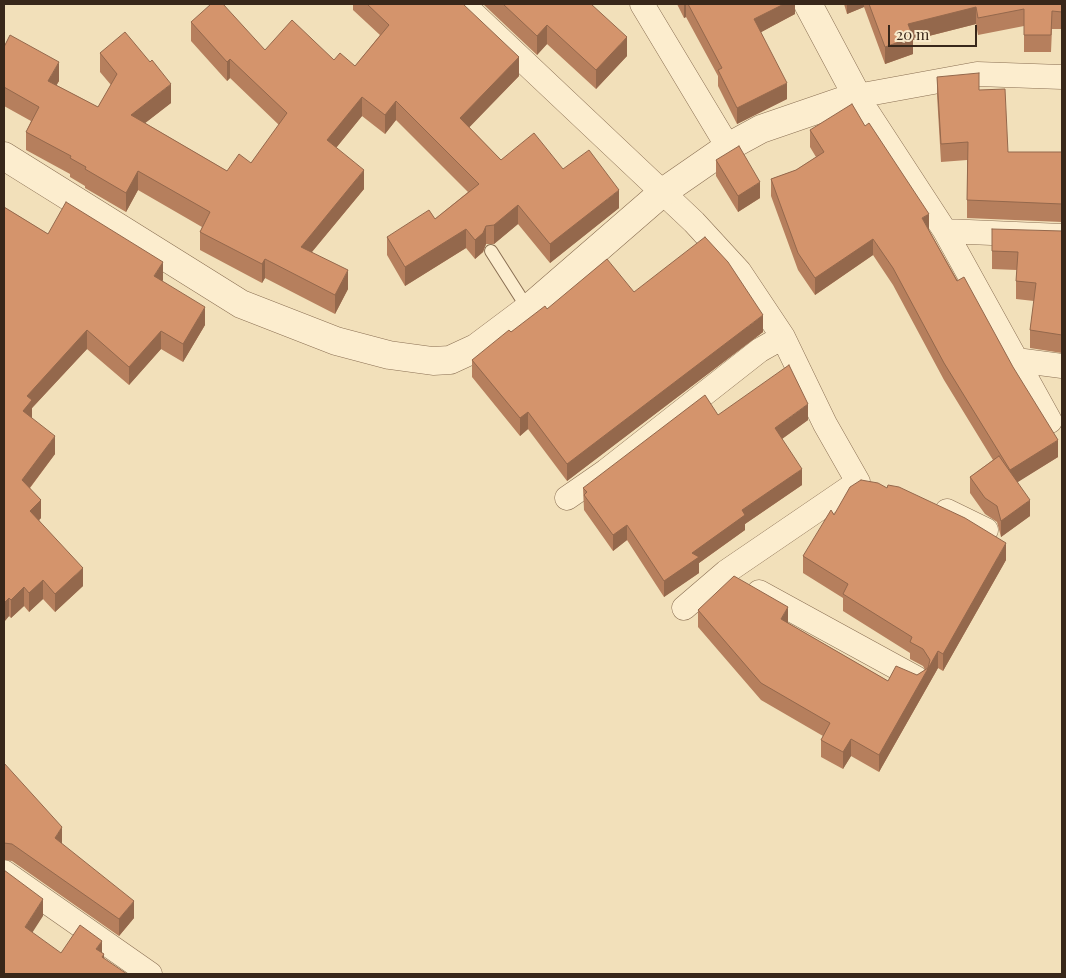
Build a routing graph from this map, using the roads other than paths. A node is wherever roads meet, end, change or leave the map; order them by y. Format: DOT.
graph roads {
  1 [pos="463,4"];
  2 [pos="642,4"];
  3 [pos="808,4"];
  4 [pos="1062,77"];
  5 [pos="857,96"];
  6 [pos="728,147"];
  7 [pos="4,156"];
  8 [pos="662,192"];
  9 [pos="945,231"];
  10 [pos="1062,236"];
  11 [pos="491,251"];
  12 [pos="528,309"];
  13 [pos="783,337"];
  14 [pos="1016,360"];
  15 [pos="1062,366"];
  16 [pos="1050,421"];
  17 [pos="567,498"];
  18 [pos="926,502"];
  19 [pos="986,530"];
  20 [pos="726,572"];
  21 [pos="684,608"];
  22 [pos="916,678"];
  23 [pos="4,872"];
  24 [pos="150,974"];
  1 -- 8 [label="street"];
  2 -- 6 [label="street"];
  3 -- 5 [label="street"];
  4 -- 5 [label="street"];
  5 -- 6 [label="street"];
  5 -- 9 [label="street"];
  6 -- 8 [label="street"];
  7 -- 12 [label="street"];
  8 -- 12 [label="street"];
  8 -- 13 [label="street"];
  9 -- 10 [label="street"];
  9 -- 14 [label="street"];
  11 -- 12 [label="lane"];
  13 -- 17 [label="street"];
  13 -- 20 [label="street"];
  14 -- 15 [label="street"];
  14 -- 16 [label="street"];
  18 -- 19 [label="street"];
  20 -- 21 [label="street"];
  20 -- 22 [label="street"];
  23 -- 24 [label="street"];
}
